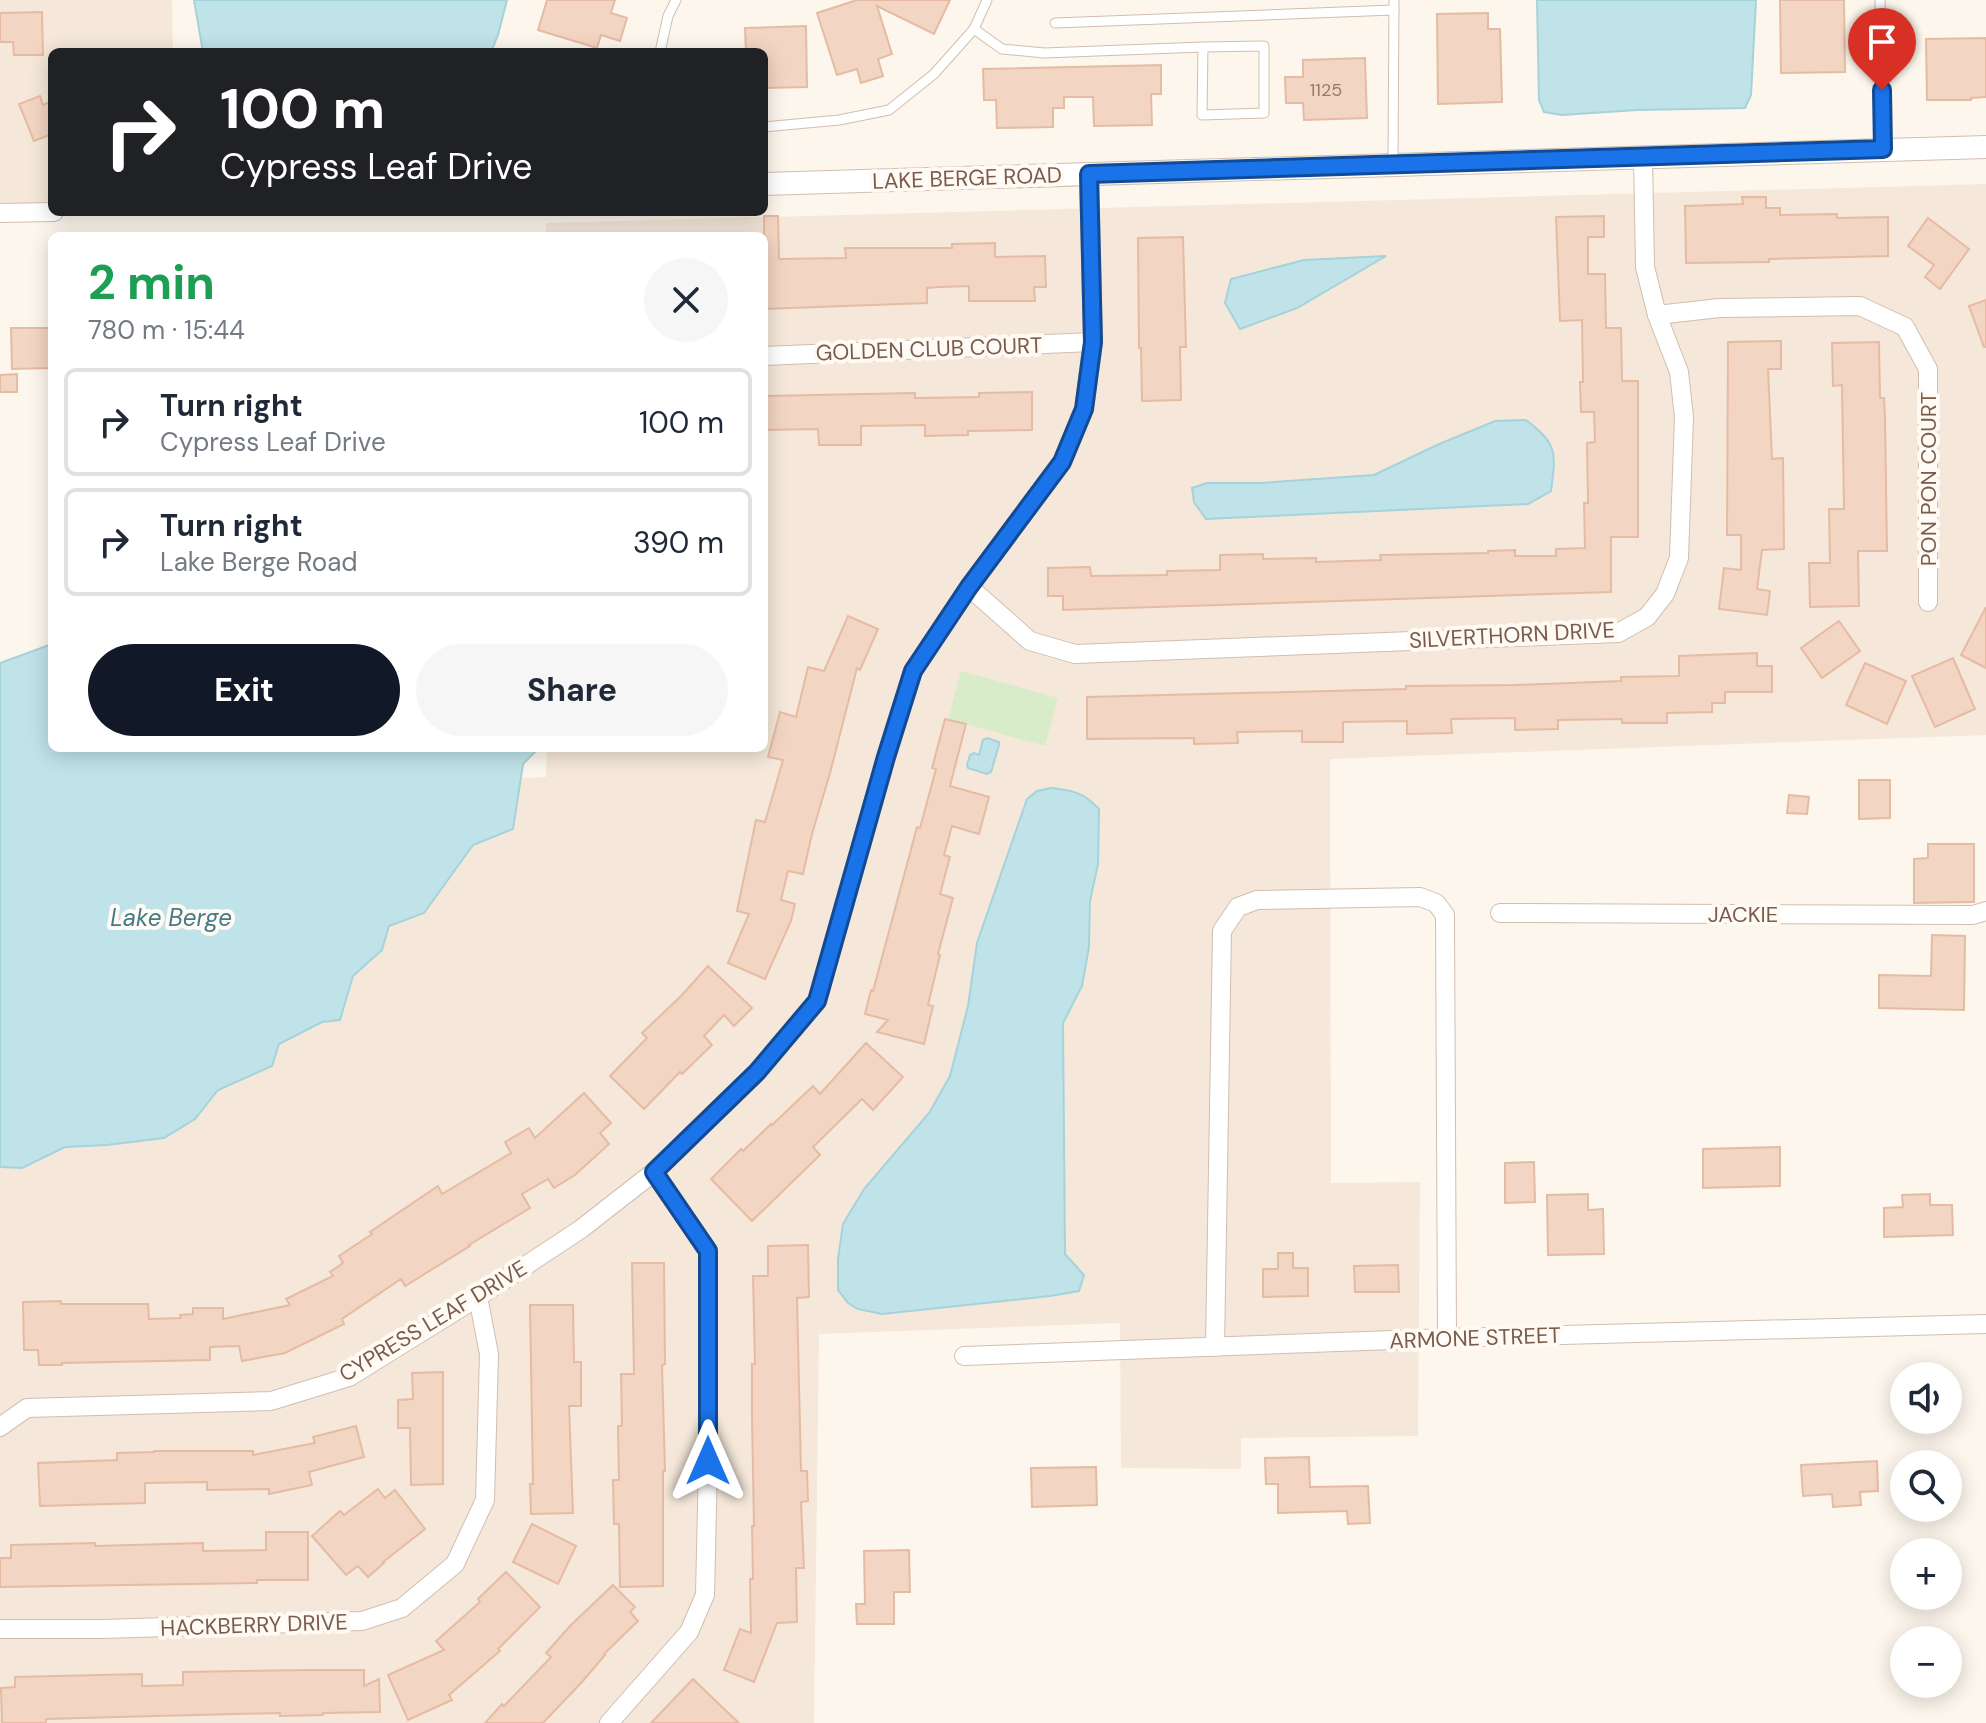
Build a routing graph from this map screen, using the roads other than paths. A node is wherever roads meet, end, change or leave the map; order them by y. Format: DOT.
graph roads {
  1 [pos="676,0"];
  2 [pos="987,0"];
  3 [pos="1880,0"];
  4 [pos="1394,5"];
  5 [pos="1055,23"];
  6 [pos="974,29"];
  7 [pos="1203,47"];
  8 [pos="661,48"];
  9 [pos="768,127"];
  10 [pos="1986,147"];
  11 [pos="1883,149"];
  12 [pos="1643,157"];
  13 [pos="1393,165"];
  14 [pos="1089,174"];
  15 [pos="768,184"];
  16 [pos="48,212"];
  17 [pos="0,213"];
  18 [pos="1657,315"];
  19 [pos="1093,342"];
  20 [pos="768,356"];
  21 [pos="969,587"];
  22 [pos="1928,602"];
  23 [pos="1986,911"];
  24 [pos="1500,913"];
  25 [pos="654,1172"];
  26 [pos="478,1297"];
  27 [pos="1986,1324"];
  28 [pos="1447,1338"];
  29 [pos="1215,1347"];
  30 [pos="964,1356"];
  31 [pos="0,1427"];
  32 [pos="0,1629"];
  33 [pos="609,1723"];
  1 -- 8 [label="lane"];
  2 -- 6 [label="lane"];
  3 -- 11 [label="lane"];
  4 -- 5 [label="lane"];
  4 -- 13 [label="lane"];
  6 -- 7 [label="lane"];
  6 -- 9 [label="lane"];
  7 -- 7 [label="lane"];
  10 -- 11 [label="street, LAKE BERGE ROAD"];
  11 -- 12 [label="street, LAKE BERGE ROAD"];
  12 -- 13 [label="street, LAKE BERGE ROAD"];
  12 -- 18 [label="street, SILVERTHORN DRIVE"];
  13 -- 14 [label="street, LAKE BERGE ROAD"];
  14 -- 15 [label="street, LAKE BERGE ROAD"];
  14 -- 19 [label="street, CYPRESS LEAF DRIVE"];
  16 -- 17 [label="street"];
  18 -- 21 [label="street, SILVERTHORN DRIVE"];
  18 -- 22 [label="street, PON PON COURT"];
  19 -- 20 [label="street, GOLDEN CLUB COURT"];
  19 -- 21 [label="street, CYPRESS LEAF DRIVE"];
  21 -- 25 [label="street, CYPRESS LEAF DRIVE"];
  23 -- 24 [label="street, JACKIE"];
  25 -- 26 [label="street, CYPRESS LEAF DRIVE"];
  25 -- 33 [label="street"];
  26 -- 31 [label="street, CYPRESS LEAF DRIVE"];
  26 -- 32 [label="street, HACKBERRY DRIVE"];
  27 -- 28 [label="street, ARMONE STREET"];
  28 -- 29 [label="street, ARMONE STREET"];
  28 -- 29 [label="street"];
  29 -- 30 [label="street, ARMONE STREET"];
}
